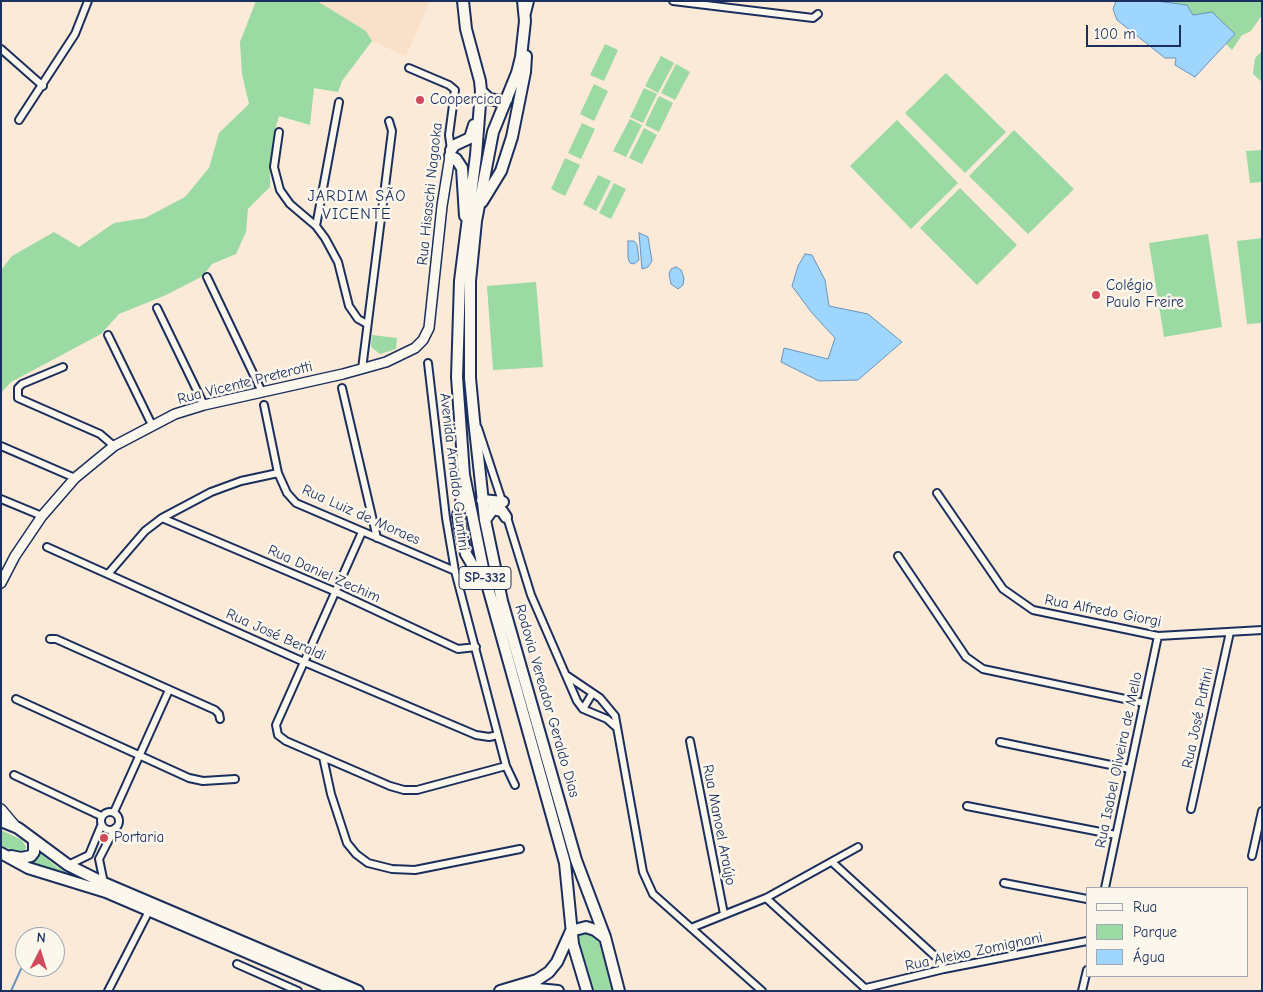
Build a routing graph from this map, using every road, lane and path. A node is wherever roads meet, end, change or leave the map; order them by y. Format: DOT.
graph roads {
  1 [pos="88,1"];
  2 [pos="463,1"];
  3 [pos="523,1"];
  4 [pos="530,1"];
  5 [pos="673,1"];
  6 [pos="818,14"];
  7 [pos="525,19"];
  8 [pos="524,34"];
  9 [pos="1,49"];
  10 [pos="409,68"];
  11 [pos="43,86"];
  12 [pos="481,91"];
  13 [pos="507,99"];
  14 [pos="339,102"];
  15 [pos="479,112"];
  16 [pos="19,120"];
  17 [pos="389,121"];
  18 [pos="279,132"];
  19 [pos="450,153"];
  20 [pos="478,207"];
  21 [pos="468,221"];
  22 [pos="316,226"];
  23 [pos="207,277"];
  24 [pos="157,308"];
  25 [pos="367,324"];
  26 [pos="108,335"];
  27 [pos="415,348"];
  28 [pos="428,363"];
  29 [pos="63,367"];
  30 [pos="362,369"];
  31 [pos="342,388"];
  32 [pos="262,392"];
  33 [pos="204,405"];
  34 [pos="264,405"];
  35 [pos="474,420"];
  36 [pos="152,426"];
  37 [pos="460,436"];
  38 [pos="1,446"];
  39 [pos="114,446"];
  40 [pos="478,451"];
  41 [pos="278,473"];
  42 [pos="75,478"];
  43 [pos="480,479"];
  44 [pos="464,480"];
  45 [pos="937,493"];
  46 [pos="1,499"];
  47 [pos="482,500"];
  48 [pos="503,502"];
  49 [pos="42,516"];
  50 [pos="458,516"];
  51 [pos="506,517"];
  52 [pos="162,518"];
  53 [pos="446,518"];
  54 [pos="485,520"];
  55 [pos="362,532"];
  56 [pos="455,534"];
  57 [pos="377,538"];
  58 [pos="47,547"];
  59 [pos="898,556"];
  60 [pos="455,571"];
  61 [pos="108,574"];
  62 [pos="1,583"];
  63 [pos="336,592"];
  64 [pos="489,593"];
  65 [pos="1262,630"];
  66 [pos="1230,632"];
  67 [pos="1158,636"];
  68 [pos="50,639"];
  69 [pos="476,647"];
  70 [pos="304,662"];
  71 [pos="566,675"];
  72 [pos="169,690"];
  73 [pos="592,694"];
  74 [pos="16,699"];
  75 [pos="1144,703"];
  76 [pos="584,709"];
  77 [pos="220,719"];
  78 [pos="616,727"];
  79 [pos="498,735"];
  80 [pos="690,741"];
  81 [pos="1000,742"];
  82 [pos="141,754"];
  83 [pos="323,757"];
  84 [pos="506,766"];
  85 [pos="1130,769"];
  86 [pos="14,775"];
  87 [pos="235,779"];
  88 [pos="515,785"];
  89 [pos="967,806"];
  90 [pos="1,809"];
  91 [pos="1191,809"];
  92 [pos="1262,811"];
  93 [pos="114,812"];
  94 [pos="101,816"];
  95 [pos="1,821"];
  96 [pos="102,826"];
  97 [pos="18,828"];
  98 [pos="115,828"];
  99 [pos="1116,835"];
  100 [pos="34,841"];
  101 [pos="858,848"];
  102 [pos="520,849"];
  103 [pos="4,854"];
  104 [pos="89,856"];
  105 [pos="1252,856"];
  106 [pos="99,859"];
  107 [pos="832,862"];
  108 [pos="68,865"];
  109 [pos="104,883"];
  110 [pos="1004,883"];
  111 [pos="1105,887"];
  112 [pos="766,898"];
  113 [pos="1086,899"];
  114 [pos="149,911"];
  115 [pos="724,914"];
  116 [pos="691,928"];
  117 [pos="571,931"];
  118 [pos="604,937"];
  119 [pos="1086,941"];
  120 [pos="237,964"];
  121 [pos="944,970"];
  122 [pos="1086,974"];
  123 [pos="867,990"];
  124 [pos="108,991"];
  125 [pos="298,991"];
  126 [pos="337,991"];
  127 [pos="358,991"];
  128 [pos="500,991"];
  129 [pos="526,991"];
  130 [pos="558,991"];
  131 [pos="587,991"];
  132 [pos="619,991"];
  133 [pos="762,991"];
  134 [pos="1082,991"];
  1 -- 11 [label="street"];
  2 -- 12 [label="main road, Rodovia Vereador Geraldo Dias / SP-332"];
  3 -- 7 [label="main road, Rodovia Vereador Geraldo Dias / SP-332"];
  4 -- 7 [label="street"];
  5 -- 6 [label="street"];
  7 -- 8 [label="main road, Rodovia Vereador Geraldo Dias / SP-332"];
  8 -- 13 [label="main road, Rodovia Vereador Geraldo Dias / SP-332"];
  8 -- 20 [label="main road"];
  9 -- 11 [label="street"];
  10 -- 19 [label="street, Rua Hisaschi Nagaoka"];
  11 -- 16 [label="street"];
  12 -- 13 [label="main road"];
  12 -- 15 [label="main road, Rodovia Vereador Geraldo Dias / SP-332"];
  13 -- 20 [label="main road, Rodovia Vereador Geraldo Dias / SP-332"];
  14 -- 22 [label="street"];
  15 -- 19 [label="main road"];
  15 -- 21 [label="main road, Rodovia Vereador Geraldo Dias / SP-332"];
  17 -- 25 [label="street"];
  18 -- 22 [label="street"];
  19 -- 21 [label="main road"];
  19 -- 27 [label="street, Rua Hisaschi Nagaoka"];
  20 -- 35 [label="main road, Rodovia Vereador Geraldo Dias / SP-332"];
  21 -- 37 [label="main road, Rodovia Vereador Geraldo Dias / SP-332"];
  22 -- 25 [label="street"];
  23 -- 32 [label="street"];
  24 -- 33 [label="street"];
  25 -- 30 [label="street"];
  26 -- 36 [label="street"];
  27 -- 30 [label="street, Rua Vicente Preterotti"];
  28 -- 53 [label="street, Avenida Arnaldo Giuntini"];
  29 -- 39 [label="street"];
  30 -- 32 [label="street, Rua Vicente Preterotti"];
  31 -- 57 [label="street"];
  32 -- 33 [label="street, Rua Vicente Preterotti"];
  33 -- 36 [label="street, Rua Vicente Preterotti"];
  34 -- 41 [label="street, Rua Luiz de Moraes"];
  35 -- 40 [label="main road, Rodovia Vereador Geraldo Dias / SP-332"];
  35 -- 48 [label="street"];
  36 -- 39 [label="street, Rua Vicente Preterotti"];
  37 -- 40 [label="main road"];
  37 -- 44 [label="main road, Rodovia Vereador Geraldo Dias / SP-332"];
  38 -- 42 [label="street"];
  39 -- 42 [label="street, Rua Vicente Preterotti"];
  40 -- 43 [label="main road, Rodovia Vereador Geraldo Dias / SP-332"];
  41 -- 52 [label="street"];
  41 -- 55 [label="street, Rua Luiz de Moraes"];
  42 -- 49 [label="street, Rua Vicente Preterotti"];
  43 -- 44 [label="main road"];
  43 -- 47 [label="main road, Rodovia Vereador Geraldo Dias / SP-332"];
  44 -- 50 [label="main road"];
  44 -- 64 [label="main road, Rodovia Vereador Geraldo Dias / SP-332"];
  45 -- 67 [label="street, Rua Alfredo Giorgi"];
  46 -- 49 [label="street"];
  47 -- 48 [label="main road"];
  47 -- 54 [label="main road, Rodovia Vereador Geraldo Dias / SP-332"];
  48 -- 51 [label="street"];
  49 -- 62 [label="street, Rua Vicente Preterotti"];
  50 -- 53 [label="street"];
  50 -- 56 [label="main road"];
  51 -- 54 [label="main road"];
  51 -- 71 [label="street"];
  52 -- 61 [label="street"];
  52 -- 63 [label="street, Rua Daniel Zechim"];
  53 -- 56 [label="street, Avenida Arnaldo Giuntini"];
  54 -- 118 [label="main road, Rodovia Vereador Geraldo Dias / SP-332"];
  55 -- 57 [label="street, Rua Luiz de Moraes"];
  55 -- 63 [label="street"];
  56 -- 60 [label="street, Avenida Arnaldo Giuntini"];
  56 -- 64 [label="main road"];
  57 -- 60 [label="street, Rua Luiz de Moraes"];
  58 -- 61 [label="street, Rua José Beraldi"];
  59 -- 75 [label="street"];
  60 -- 69 [label="street, Avenida Arnaldo Giuntini"];
  61 -- 70 [label="street, Rua José Beraldi"];
  63 -- 69 [label="street, Rua Daniel Zechim"];
  63 -- 70 [label="street"];
  64 -- 117 [label="main road, Rodovia Vereador Geraldo Dias / SP-332"];
  65 -- 66 [label="street, Rua Alfredo Giorgi"];
  66 -- 67 [label="street, Rua Alfredo Giorgi"];
  66 -- 91 [label="street, Rua José Puttini"];
  67 -- 75 [label="street, Rua Isabel Oliveira de Mello"];
  68 -- 72 [label="street"];
  69 -- 79 [label="street, Avenida Arnaldo Giuntini"];
  70 -- 79 [label="street, Rua José Beraldi"];
  70 -- 83 [label="street"];
  71 -- 73 [label="street"];
  71 -- 76 [label="street"];
  72 -- 77 [label="street"];
  72 -- 82 [label="street"];
  73 -- 76 [label="street"];
  73 -- 78 [label="street"];
  74 -- 82 [label="street"];
  75 -- 85 [label="street, Rua Isabel Oliveira de Mello"];
  76 -- 78 [label="street"];
  78 -- 116 [label="street"];
  79 -- 84 [label="street, Avenida Arnaldo Giuntini"];
  80 -- 115 [label="street, Rua Manoel Araújo"];
  81 -- 85 [label="street"];
  82 -- 87 [label="street"];
  82 -- 93 [label="street"];
  83 -- 84 [label="street"];
  83 -- 102 [label="street"];
  84 -- 88 [label="street, Avenida Arnaldo Giuntini"];
  85 -- 99 [label="street, Rua Isabel Oliveira de Mello"];
  86 -- 94 [label="street"];
  89 -- 99 [label="street"];
  90 -- 97 [label="street"];
  92 -- 105 [label="street"];
  93 -- 94 [label="street"];
  93 -- 98 [label="street"];
  94 -- 96 [label="street"];
  95 -- 97 [label="main road"];
  96 -- 98 [label="street"];
  96 -- 104 [label="street"];
  97 -- 100 [label="main road"];
  98 -- 106 [label="street"];
  99 -- 111 [label="street, Rua Isabel Oliveira de Mello"];
  100 -- 103 [label="main road"];
  100 -- 108 [label="main road"];
  101 -- 107 [label="street"];
  103 -- 114 [label="main road"];
  104 -- 106 [label="street"];
  104 -- 108 [label="street"];
  106 -- 109 [label="street"];
  107 -- 112 [label="street"];
  107 -- 121 [label="street"];
  108 -- 109 [label="main road"];
  109 -- 127 [label="main road"];
  110 -- 113 [label="street"];
  112 -- 115 [label="street"];
  112 -- 123 [label="street"];
  114 -- 124 [label="street"];
  114 -- 126 [label="main road"];
  115 -- 116 [label="street"];
  116 -- 133 [label="street"];
  117 -- 118 [label="main road"];
  117 -- 128 [label="main road"];
  117 -- 131 [label="main road, Rodovia Vereador Geraldo Dias / SP-332"];
  118 -- 132 [label="main road, Rodovia Vereador Geraldo Dias / SP-332"];
  119 -- 121 [label="street, Rua Aleixo Zomignani"];
  120 -- 125 [label="street"];
  121 -- 123 [label="street, Rua Aleixo Zomignani"];
  122 -- 134 [label="street"];
  129 -- 130 [label="main road"];
}
